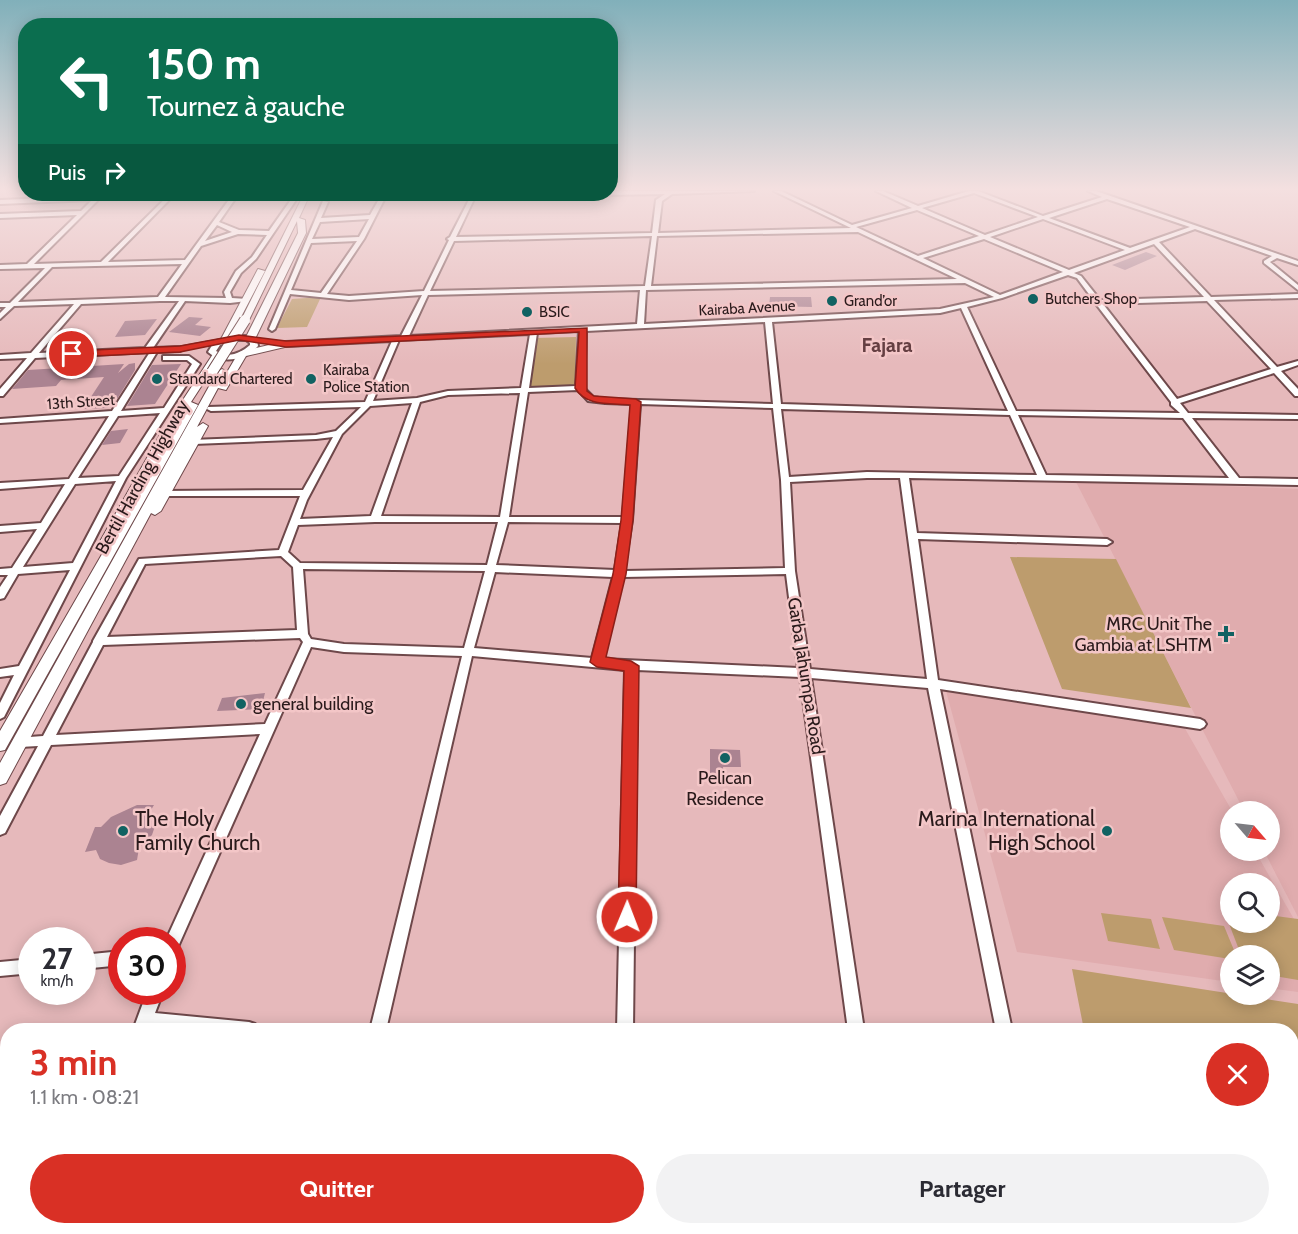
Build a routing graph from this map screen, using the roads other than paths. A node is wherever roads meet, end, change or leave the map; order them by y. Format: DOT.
graph roads {
  1 [pos="46,249"];
  2 [pos="118,249"];
  3 [pos="195,249"];
  4 [pos="260,249"];
  5 [pos="272,249"];
  6 [pos="283,249"];
  7 [pos="295,249"];
  8 [pos="307,249"];
  9 [pos="354,249"];
  10 [pos="446,249"];
  11 [pos="653,249"];
  12 [pos="899,249"];
  13 [pos="948,249"];
  14 [pos="1013,249"];
  15 [pos="1125,249"];
  16 [pos="1133,249"];
  17 [pos="1162,249"];
  18 [pos="1258,249"];
  19 [pos="1129,250"];
  20 [pos="1276,255"];
  21 [pos="918,258"];
  22 [pos="185,262"];
  23 [pos="1298,263"];
  24 [pos="102,265"];
  25 [pos="29,266"];
  26 [pos="50,266"];
  27 [pos="0,267"];
  28 [pos="1069,272"];
  29 [pos="964,281"];
  30 [pos="645,288"];
  31 [pos="1298,288"];
  32 [pos="288,292"];
  33 [pos="425,293"];
  34 [pos="322,296"];
  35 [pos="1298,296"];
  36 [pos="1000,297"];
  37 [pos="1208,298"];
  38 [pos="160,299"];
  39 [pos="183,300"];
  40 [pos="245,300"];
  41 [pos="80,301"];
  42 [pos="230,301"];
  43 [pos="1096,302"];
  44 [pos="0,305"];
  45 [pos="12,305"];
  46 [pos="963,306"];
  47 [pos="0,317"];
  48 [pos="768,320"];
  49 [pos="640,327"];
  50 [pos="272,329"];
  51 [pos="583,330"];
  52 [pos="534,332"];
  53 [pos="401,338"];
  54 [pos="252,340"];
  55 [pos="222,341"];
  56 [pos="286,344"];
  57 [pos="180,349"];
  58 [pos="151,350"];
  59 [pos="244,354"];
  60 [pos="214,355"];
  61 [pos="34,356"];
  62 [pos="0,357"];
  63 [pos="166,358"];
  64 [pos="1298,363"];
  65 [pos="1276,369"];
  66 [pos="525,388"];
  67 [pos="580,388"];
  68 [pos="0,394"];
  69 [pos="1298,394"];
  70 [pos="417,400"];
  71 [pos="636,402"];
  72 [pos="1174,403"];
  73 [pos="368,404"];
  74 [pos="776,404"];
  75 [pos="212,409"];
  76 [pos="164,411"];
  77 [pos="113,413"];
  78 [pos="1011,413"];
  79 [pos="1182,414"];
  80 [pos="1298,417"];
  81 [pos="0,422"];
  82 [pos="339,434"];
  83 [pos="194,442"];
  84 [pos="904,476"];
  85 [pos="122,478"];
  86 [pos="1043,478"];
  87 [pos="785,480"];
  88 [pos="1236,480"];
  89 [pos="71,482"];
  90 [pos="1298,482"];
  91 [pos="0,486"];
  92 [pos="166,493"];
  93 [pos="306,493"];
  94 [pos="375,519"];
  95 [pos="504,519"];
  96 [pos="627,520"];
  97 [pos="296,522"];
  98 [pos="43,526"];
  99 [pos="0,529"];
  100 [pos="915,536"];
  101 [pos="1107,542"];
  102 [pos="284,554"];
  103 [pos="110,563"];
  104 [pos="76,566"];
  105 [pos="298,566"];
  106 [pos="490,568"];
  107 [pos="15,571"];
  108 [pos="790,571"];
  109 [pos="0,572"];
  110 [pos="619,574"];
  111 [pos="0,595"];
  112 [pos="305,638"];
  113 [pos="98,641"];
  114 [pos="468,652"];
  115 [pos="597,662"];
  116 [pos="631,666"];
  117 [pos="23,670"];
  118 [pos="0,673"];
  119 [pos="806,673"];
  120 [pos="933,684"];
  121 [pos="0,714"];
  122 [pos="1200,724"];
  123 [pos="270,729"];
  124 [pos="47,740"];
  125 [pos="20,742"];
  126 [pos="0,745"];
  127 [pos="0,778"];
  128 [pos="0,829"];
  129 [pos="180,927"];
  130 [pos="18,967"];
  131 [pos="0,969"];
  132 [pos="150,1005"];
  133 [pos="144,1023"];
  134 [pos="380,1023"];
  135 [pos="625,1023"];
  136 [pos="855,1023"];
  137 [pos="1003,1023"];
  1 -- 25 [label="street"];
  2 -- 24 [label="street"];
  3 -- 22 [label="street"];
  4 -- 42 [label="street"];
  5 -- 40 [label="main road"];
  6 -- 103 [label="main road, Bertil Harding Highway, bridge"];
  7 -- 54 [label="main road"];
  8 -- 32 [label="street"];
  9 -- 34 [label="street"];
  10 -- 33 [label="street"];
  11 -- 30 [label="street"];
  12 -- 21 [label="street"];
  13 -- 21 [label="street"];
  14 -- 28 [label="street"];
  15 -- 19 [label="street"];
  16 -- 19 [label="street, Kairaba Avenue"];
  17 -- 37 [label="street"];
  18 -- 20 [label="street"];
  19 -- 28 [label="street, Kairaba Avenue"];
  20 -- 23 [label="street"];
  20 -- 31 [label="street"];
  21 -- 29 [label="street"];
  22 -- 24 [label="street"];
  22 -- 38 [label="street"];
  24 -- 26 [label="street"];
  25 -- 26 [label="street"];
  25 -- 27 [label="street"];
  26 -- 45 [label="street"];
  28 -- 36 [label="street, Kairaba Avenue"];
  28 -- 43 [label="street"];
  29 -- 30 [label="street"];
  29 -- 36 [label="street"];
  30 -- 33 [label="street"];
  30 -- 49 [label="street"];
  32 -- 34 [label="street"];
  32 -- 50 [label="street"];
  33 -- 34 [label="street"];
  33 -- 53 [label="street"];
  35 -- 37 [label="street"];
  36 -- 46 [label="street, Kairaba Avenue"];
  37 -- 43 [label="street"];
  37 -- 65 [label="street"];
  38 -- 39 [label="street"];
  38 -- 41 [label="street"];
  39 -- 42 [label="street"];
  39 -- 58 [label="street"];
  40 -- 42 [label="street"];
  40 -- 55 [label="main road"];
  41 -- 45 [label="street"];
  41 -- 61 [label="street"];
  43 -- 72 [label="street"];
  44 -- 45 [label="street"];
  45 -- 47 [label="street"];
  46 -- 48 [label="street, Kairaba Avenue"];
  46 -- 78 [label="street"];
  48 -- 49 [label="street, Kairaba Avenue"];
  48 -- 74 [label="street, Garba Jahumpa Road"];
  49 -- 51 [label="street, Kairaba Avenue"];
  51 -- 52 [label="street, Kairaba Avenue"];
  51 -- 67 [label="street"];
  52 -- 53 [label="street, Kairaba Avenue"];
  52 -- 66 [label="street"];
  53 -- 56 [label="street, Kairaba Avenue"];
  53 -- 73 [label="street"];
  54 -- 55 [label="street"];
  54 -- 56 [label="main road"];
  54 -- 59 [label="street"];
  55 -- 57 [label="main road"];
  55 -- 60 [label="street"];
  56 -- 59 [label="main road"];
  57 -- 58 [label="street"];
  57 -- 60 [label="main road"];
  58 -- 61 [label="street"];
  58 -- 77 [label="street"];
  59 -- 60 [label="street"];
  59 -- 75 [label="main road"];
  60 -- 103 [label="main road"];
  61 -- 62 [label="street"];
  61 -- 68 [label="street"];
  63 -- 76 [label="street"];
  64 -- 65 [label="street"];
  65 -- 69 [label="street"];
  65 -- 72 [label="street"];
  66 -- 67 [label="street"];
  66 -- 70 [label="street"];
  66 -- 95 [label="street"];
  67 -- 71 [label="street"];
  70 -- 73 [label="street"];
  70 -- 94 [label="street"];
  71 -- 74 [label="street"];
  71 -- 96 [label="street"];
  72 -- 79 [label="street"];
  73 -- 75 [label="street"];
  73 -- 82 [label="street"];
  74 -- 78 [label="street"];
  74 -- 87 [label="street, Garba Jahumpa Road"];
  75 -- 83 [label="main road"];
  76 -- 77 [label="street, 13th Street"];
  76 -- 85 [label="street"];
  77 -- 81 [label="street, 13th Street"];
  77 -- 89 [label="street"];
  78 -- 79 [label="street"];
  78 -- 86 [label="street"];
  79 -- 80 [label="street"];
  79 -- 88 [label="street"];
  82 -- 83 [label="street"];
  82 -- 93 [label="street"];
  83 -- 92 [label="main road"];
  84 -- 86 [label="street"];
  84 -- 87 [label="street"];
  84 -- 100 [label="street"];
  85 -- 89 [label="street"];
  85 -- 104 [label="street"];
  86 -- 88 [label="street"];
  87 -- 108 [label="street, Garba Jahumpa Road"];
  88 -- 90 [label="street"];
  89 -- 91 [label="street"];
  89 -- 98 [label="street"];
  92 -- 93 [label="street"];
  92 -- 103 [label="main road"];
  93 -- 97 [label="street"];
  94 -- 95 [label="street"];
  94 -- 97 [label="street"];
  95 -- 96 [label="street"];
  95 -- 106 [label="street"];
  96 -- 110 [label="street"];
  97 -- 102 [label="street"];
  98 -- 99 [label="street"];
  98 -- 107 [label="street"];
  100 -- 101 [label="street"];
  100 -- 120 [label="street"];
  102 -- 105 [label="street"];
  102 -- 113 [label="street"];
  103 -- 125 [label="main road, Bertil Harding Highway"];
  103 -- 126 [label="main road, Bertil Harding Highway"];
  104 -- 107 [label="street"];
  104 -- 117 [label="street"];
  105 -- 106 [label="street"];
  105 -- 112 [label="street"];
  106 -- 110 [label="street"];
  106 -- 114 [label="street"];
  107 -- 109 [label="street"];
  107 -- 111 [label="street"];
  108 -- 110 [label="street"];
  108 -- 119 [label="street, Garba Jahumpa Road"];
  110 -- 115 [label="street"];
  112 -- 113 [label="street"];
  112 -- 114 [label="street"];
  112 -- 123 [label="street"];
  113 -- 124 [label="street"];
  114 -- 115 [label="street"];
  114 -- 134 [label="street"];
  115 -- 116 [label="street"];
  116 -- 119 [label="street"];
  116 -- 135 [label="street"];
  117 -- 118 [label="street"];
  117 -- 121 [label="street"];
  119 -- 120 [label="street"];
  119 -- 136 [label="street, Garba Jahumpa Road"];
  120 -- 122 [label="street"];
  120 -- 137 [label="street"];
  123 -- 124 [label="street"];
  123 -- 129 [label="street"];
  124 -- 125 [label="street"];
  124 -- 128 [label="street"];
  125 -- 127 [label="main road, Bertil Harding Highway"];
  130 -- 131 [label="street"];
  132 -- 133 [label="street"];
}
